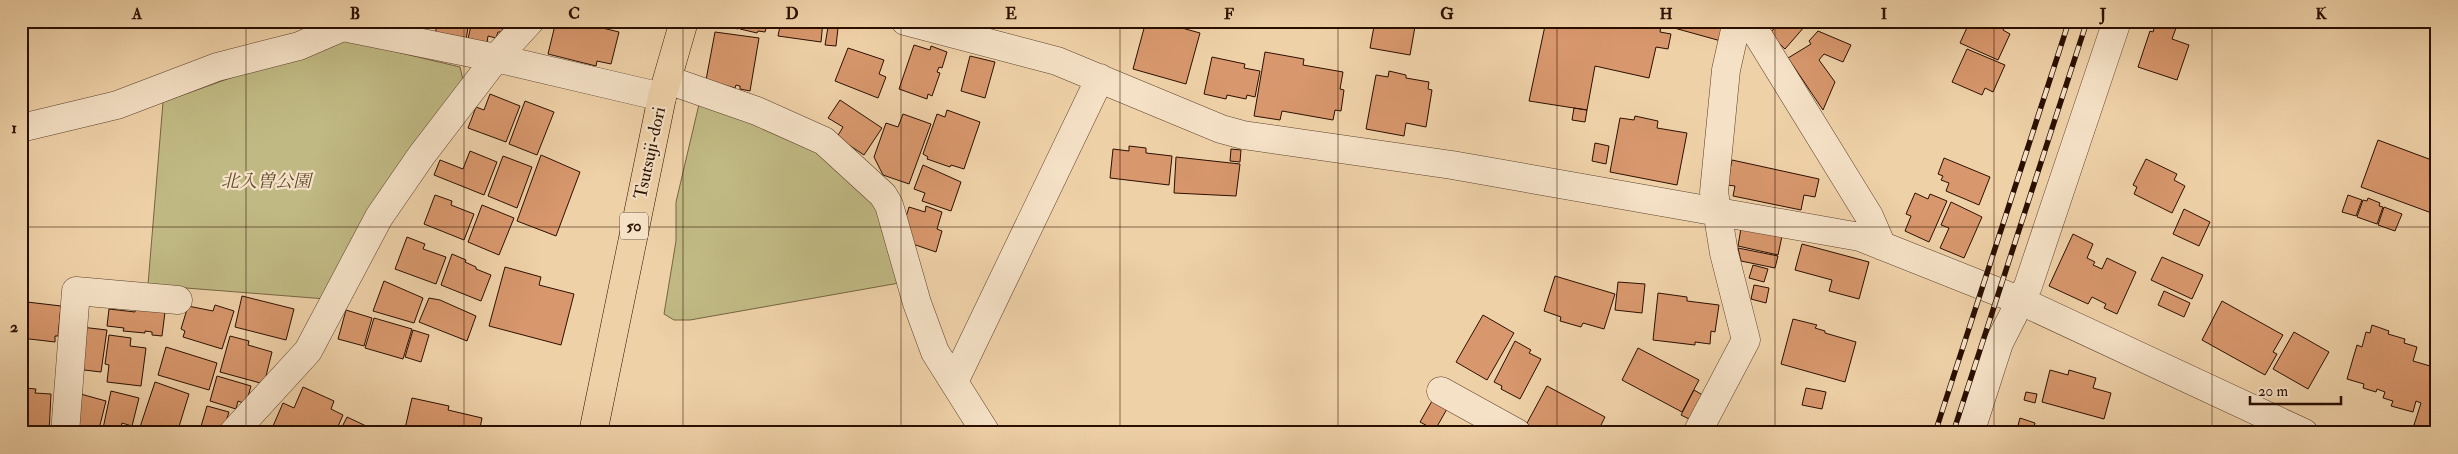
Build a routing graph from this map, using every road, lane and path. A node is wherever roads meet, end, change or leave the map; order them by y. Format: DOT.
graph roads {
  1 [pos="530,21"];
  2 [pos="684,21"];
  3 [pos="905,21"];
  4 [pos="1738,21"];
  5 [pos="1749,21"];
  6 [pos="2117,21"];
  7 [pos="496,58"];
  8 [pos="1100,78"];
  9 [pos="665,89"];
  10 [pos="21,128"];
  11 [pos="1718,210"];
  12 [pos="1882,246"];
  13 [pos="178,300"];
  14 [pos="2021,301"];
  15 [pos="954,382"];
  16 [pos="1441,391"];
  17 [pos="65,433"];
  18 [pos="233,433"];
  19 [pos="593,433"];
  20 [pos="986,433"];
  21 [pos="1516,433"];
  22 [pos="1697,433"];
  23 [pos="1970,433"];
  24 [pos="2304,433"];
  1 -- 7 [label="street"];
  2 -- 9 [label="main road, Tsutsuji-dori / 50"];
  3 -- 8 [label="street"];
  4 -- 11 [label="street"];
  5 -- 12 [label="street"];
  6 -- 14 [label="street"];
  7 -- 9 [label="street"];
  7 -- 10 [label="street"];
  7 -- 18 [label="street"];
  8 -- 11 [label="street"];
  8 -- 15 [label="street"];
  9 -- 15 [label="street"];
  9 -- 19 [label="main road, Tsutsuji-dori / 50"];
  11 -- 12 [label="street"];
  11 -- 22 [label="street"];
  12 -- 14 [label="street"];
  13 -- 17 [label="street"];
  14 -- 23 [label="street"];
  14 -- 24 [label="street"];
  15 -- 20 [label="street"];
  16 -- 21 [label="street"];
}
